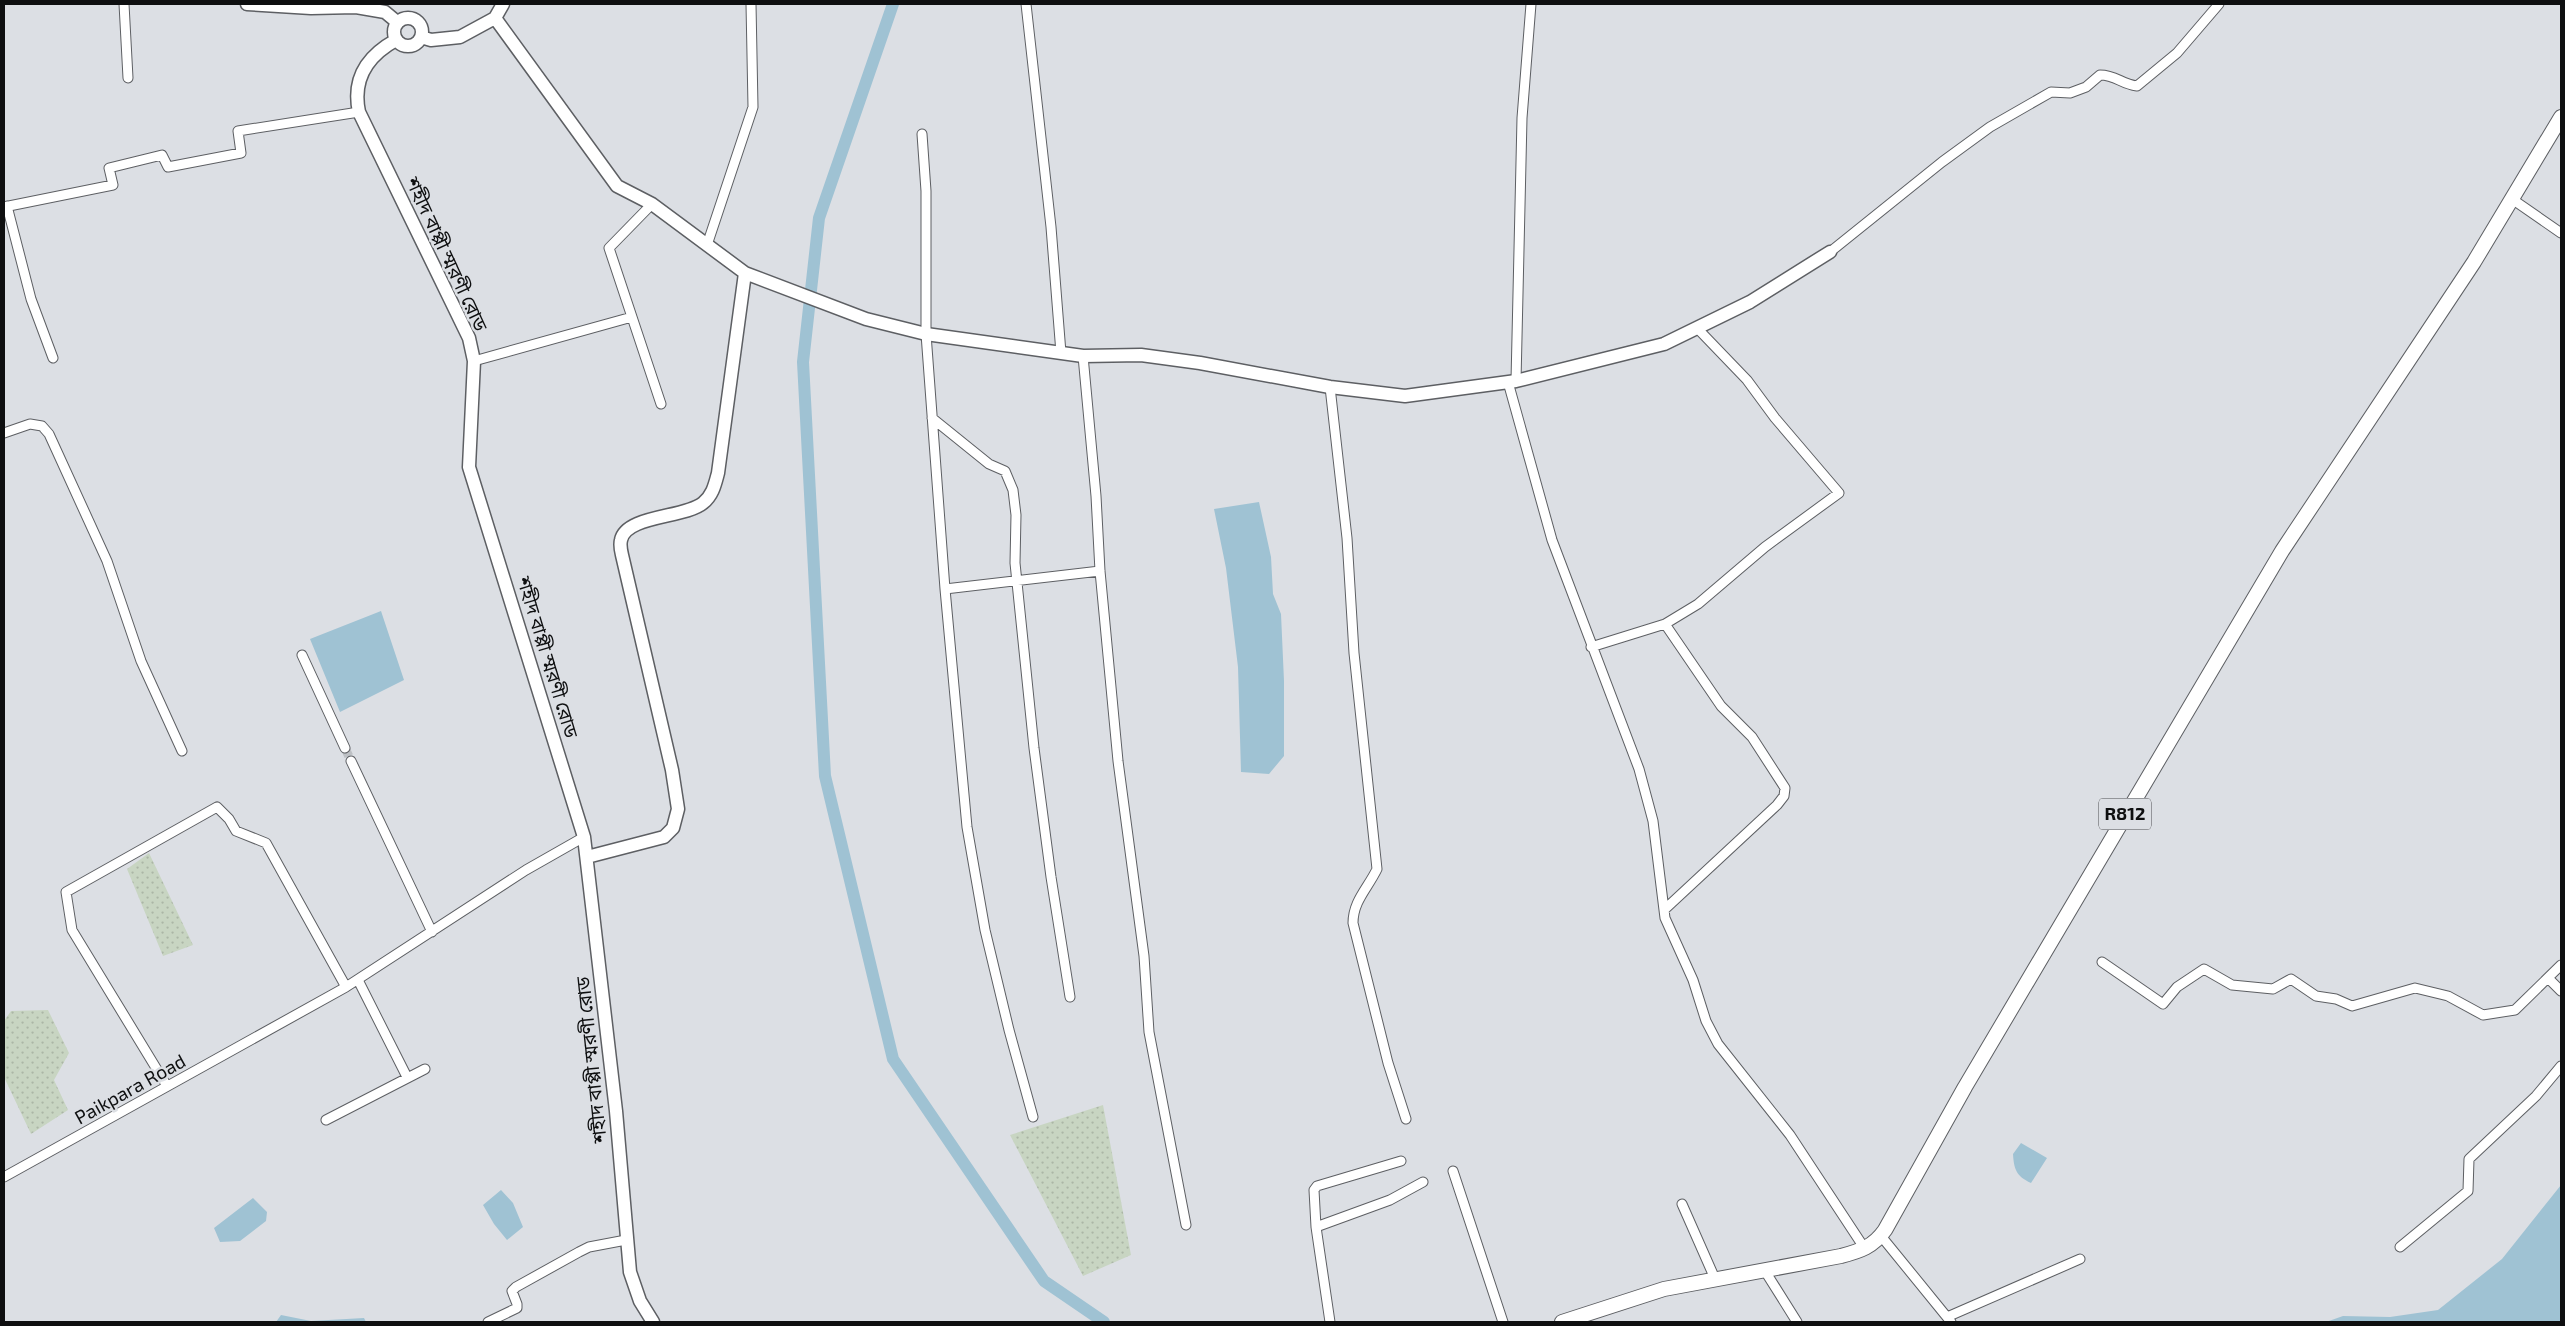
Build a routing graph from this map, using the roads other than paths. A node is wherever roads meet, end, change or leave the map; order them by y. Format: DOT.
graph roads {
  1 [pos="124,4"];
  2 [pos="247,4"];
  3 [pos="503,4"];
  4 [pos="751,4"];
  5 [pos="1026,4"];
  6 [pos="1531,4"];
  7 [pos="2218,4"];
  8 [pos="495,18"];
  9 [pos="397,22"];
  10 [pos="421,37"];
  11 [pos="396,40"];
  12 [pos="128,78"];
  13 [pos="359,112"];
  14 [pos="2561,117"];
  15 [pos="922,134"];
  16 [pos="2512,199"];
  17 [pos="652,204"];
  18 [pos="5,207"];
  19 [pos="2561,233"];
  20 [pos="706,245"];
  21 [pos="1830,252"];
  22 [pos="745,273"];
  23 [pos="632,317"];
  24 [pos="1697,328"];
  25 [pos="926,334"];
  26 [pos="1061,353"];
  27 [pos="1084,356"];
  28 [pos="53,358"];
  29 [pos="474,361"];
  30 [pos="1512,382"];
  31 [pos="1330,387"];
  32 [pos="661,404"];
  33 [pos="932,418"];
  34 [pos="4,433"];
  35 [pos="1100,571"];
  36 [pos="1018,582"];
  37 [pos="945,589"];
  38 [pos="1665,624"];
  39 [pos="1591,648"];
  40 [pos="302,655"];
  41 [pos="345,748"];
  42 [pos="182,751"];
  43 [pos="351,761"];
  44 [pos="584,838"];
  45 [pos="587,857"];
  46 [pos="1664,910"];
  47 [pos="432,932"];
  48 [pos="2102,962"];
  49 [pos="2561,965"];
  50 [pos="2550,978"];
  51 [pos="358,980"];
  52 [pos="346,987"];
  53 [pos="2561,991"];
  54 [pos="1070,997"];
  55 [pos="2561,1066"];
  56 [pos="425,1069"];
  57 [pos="406,1077"];
  58 [pos="168,1086"];
  59 [pos="1033,1117"];
  60 [pos="1406,1119"];
  61 [pos="326,1120"];
  62 [pos="1401,1161"];
  63 [pos="1453,1171"];
  64 [pos="4,1177"];
  65 [pos="1423,1182"];
  66 [pos="1682,1204"];
  67 [pos="1186,1225"];
  68 [pos="1316,1227"];
  69 [pos="1881,1236"];
  70 [pos="626,1240"];
  71 [pos="2400,1247"];
  72 [pos="1865,1249"];
  73 [pos="2080,1259"];
  74 [pos="1765,1271"];
  75 [pos="1716,1281"];
  76 [pos="1949,1319"];
  77 [pos="488,1322"];
  78 [pos="653,1322"];
  79 [pos="1330,1322"];
  80 [pos="1503,1322"];
  81 [pos="1562,1322"];
  82 [pos="1797,1322"];
  1 -- 12 [label="street"];
  2 -- 9 [label="street"];
  3 -- 8 [label="street"];
  4 -- 20 [label="street"];
  5 -- 26 [label="street"];
  6 -- 30 [label="street"];
  7 -- 21 [label="street"];
  8 -- 10 [label="street"];
  8 -- 17 [label="street"];
  9 -- 10 [label="street"];
  9 -- 11 [label="street"];
  10 -- 11 [label="street"];
  11 -- 13 [label="street, শহীদ বাপ্পী স্মরণী রোড"];
  13 -- 18 [label="street"];
  13 -- 29 [label="street, শহীদ বাপ্পী স্মরণী রোড"];
  14 -- 16 [label="main road, R812"];
  15 -- 25 [label="street"];
  16 -- 19 [label="street"];
  16 -- 69 [label="main road, R812"];
  17 -- 20 [label="street"];
  17 -- 23 [label="street"];
  18 -- 28 [label="street"];
  20 -- 22 [label="street"];
  21 -- 24 [label="street"];
  22 -- 25 [label="street"];
  22 -- 45 [label="street"];
  23 -- 29 [label="street"];
  23 -- 32 [label="street"];
  24 -- 30 [label="street"];
  24 -- 38 [label="street"];
  25 -- 26 [label="street"];
  25 -- 33 [label="street"];
  26 -- 27 [label="street"];
  27 -- 31 [label="street"];
  27 -- 35 [label="street"];
  29 -- 44 [label="street, শহীদ বাপ্পী স্মরণী রোড"];
  30 -- 31 [label="street"];
  30 -- 39 [label="street"];
  31 -- 60 [label="street"];
  33 -- 36 [label="street"];
  33 -- 37 [label="street"];
  34 -- 42 [label="street"];
  35 -- 36 [label="street"];
  35 -- 67 [label="street"];
  36 -- 37 [label="street"];
  36 -- 54 [label="street"];
  37 -- 59 [label="street"];
  38 -- 39 [label="street"];
  38 -- 46 [label="street"];
  39 -- 46 [label="street"];
  40 -- 41 [label="street"];
  43 -- 47 [label="street"];
  44 -- 45 [label="street, শহীদ বাপ্পী স্মরণী রোড"];
  44 -- 47 [label="street, Paikpara Road"];
  45 -- 70 [label="street, শহীদ বাপ্পী স্মরণী রোড"];
  46 -- 72 [label="street"];
  47 -- 51 [label="street, Paikpara Road"];
  48 -- 50 [label="street"];
  49 -- 50 [label="street"];
  50 -- 53 [label="street"];
  51 -- 52 [label="street, Paikpara Road"];
  51 -- 57 [label="street"];
  52 -- 58 [label="street, Paikpara Road"];
  52 -- 58 [label="street"];
  55 -- 71 [label="street"];
  56 -- 57 [label="street"];
  57 -- 61 [label="street"];
  58 -- 64 [label="street, Paikpara Road"];
  62 -- 68 [label="street"];
  63 -- 80 [label="street"];
  65 -- 68 [label="street"];
  66 -- 75 [label="street"];
  68 -- 79 [label="street"];
  69 -- 72 [label="main road, R812"];
  69 -- 76 [label="street"];
  70 -- 77 [label="street"];
  70 -- 78 [label="street, শহীদ বাপ্পী স্মরণী রোড"];
  72 -- 74 [label="main road, R812"];
  73 -- 76 [label="street"];
  74 -- 75 [label="main road, R812"];
  74 -- 82 [label="street"];
  75 -- 81 [label="main road, R812"];
}
